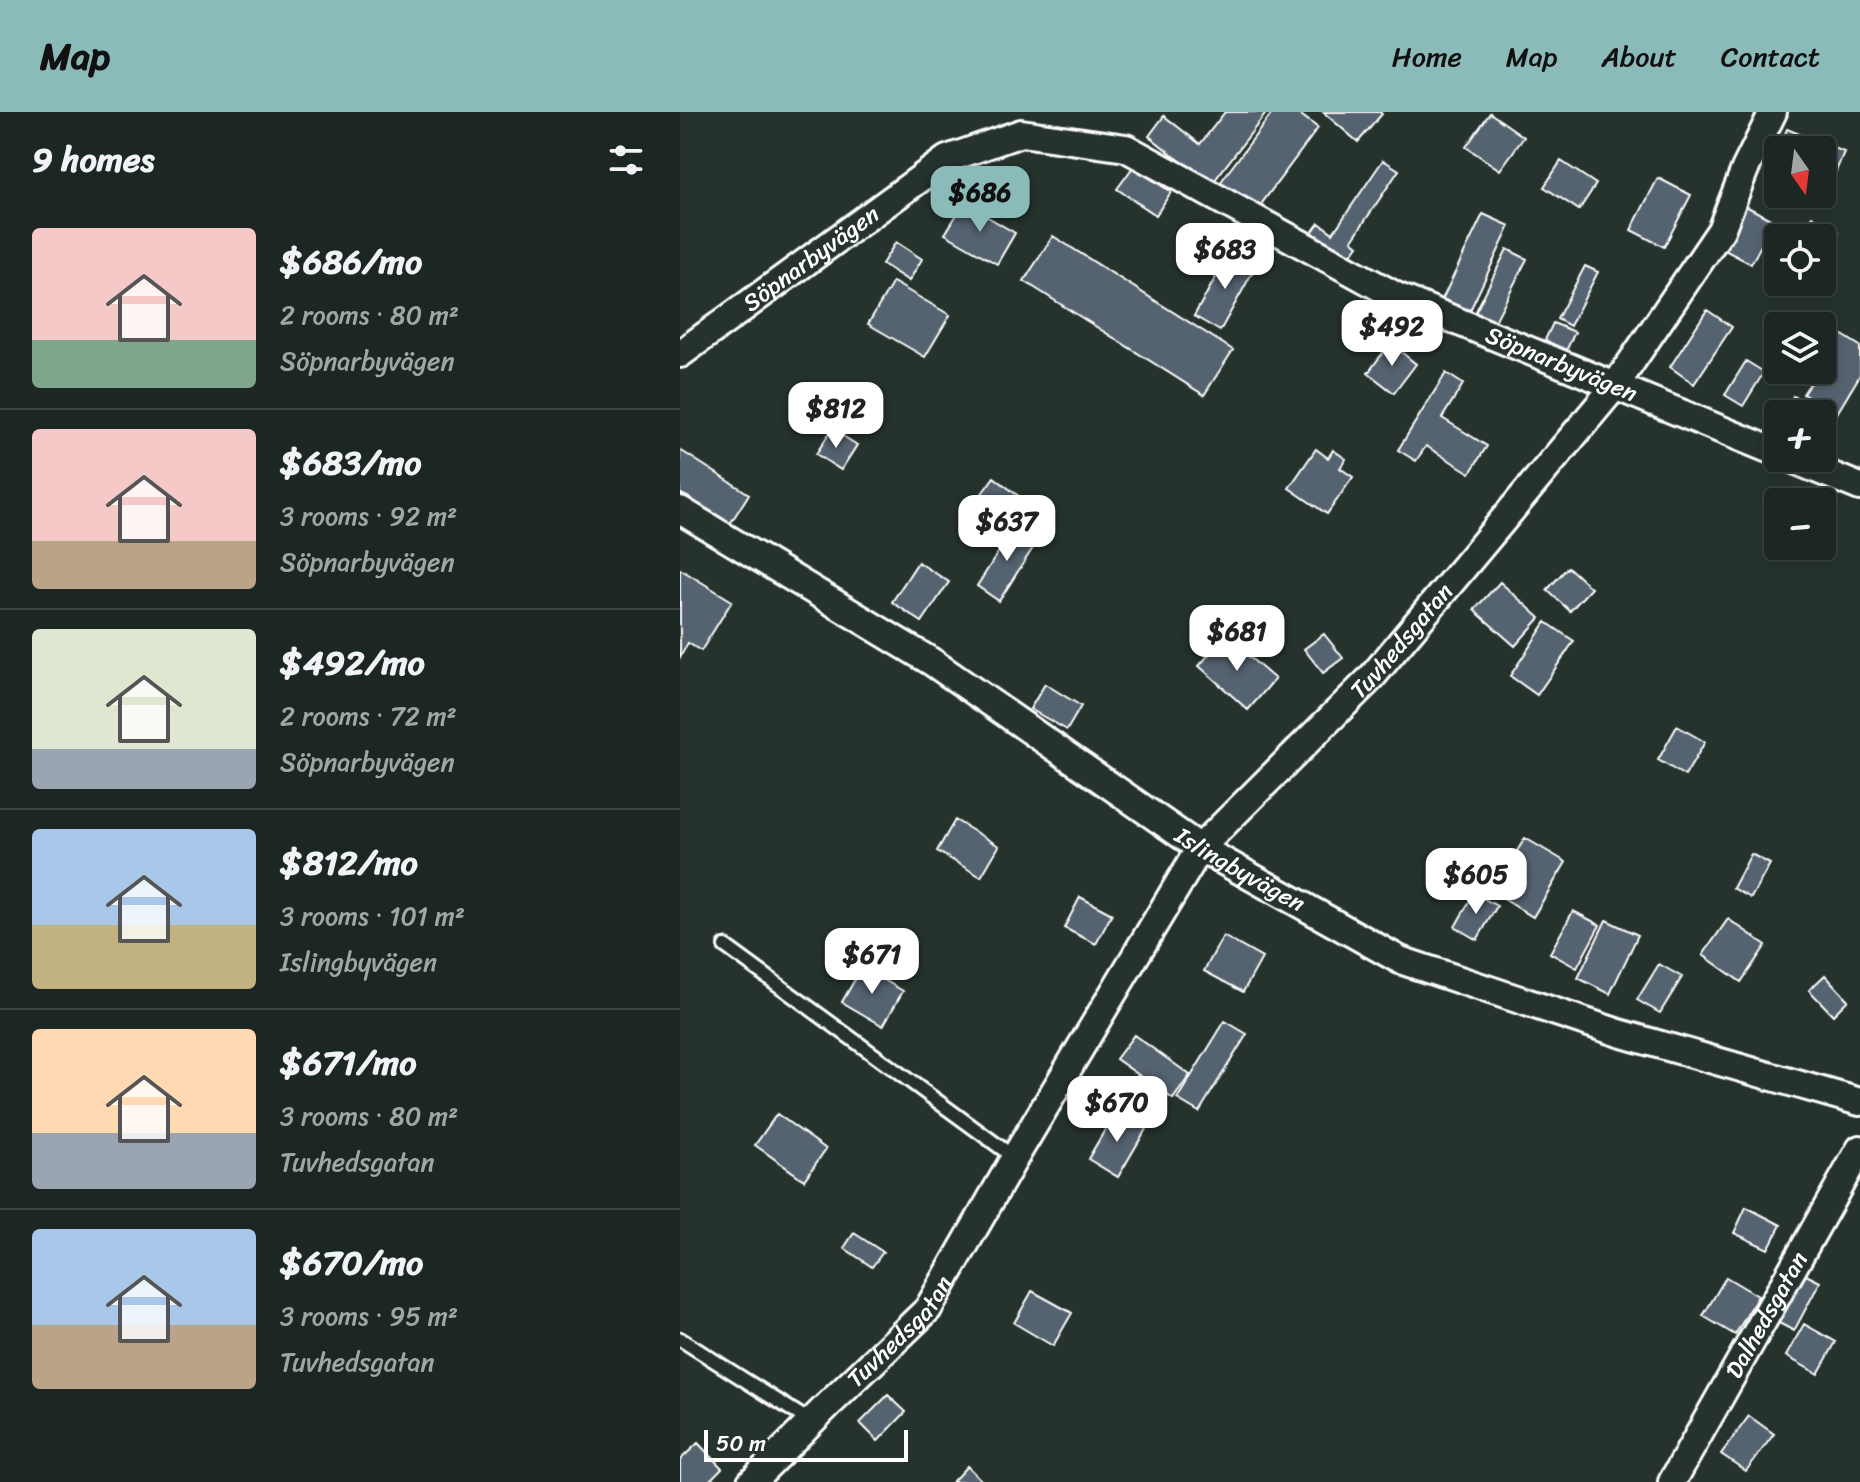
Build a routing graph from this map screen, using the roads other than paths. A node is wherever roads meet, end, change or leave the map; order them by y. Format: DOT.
graph roads {
  1 [pos="1773,112"];
  2 [pos="680,354"];
  3 [pos="1615,386"];
  4 [pos="1764,447"];
  5 [pos="1823,472"];
  6 [pos="1860,487"];
  7 [pos="680,510"];
  8 [pos="1200,848"];
  9 [pos="725,946"];
  10 [pos="1860,1102"];
  11 [pos="1860,1149"];
  12 [pos="1015,1158"];
  13 [pos="680,1339"];
  14 [pos="811,1422"];
  15 [pos="751,1482"];
  16 [pos="1672,1482"];
  1 -- 3 [label="street, Tuvhedsgatan"];
  2 -- 3 [label="street, Söpnarbyvägen"];
  3 -- 4 [label="street, Söpnarbyvägen"];
  3 -- 8 [label="street, Tuvhedsgatan"];
  5 -- 6 [label="street"];
  7 -- 8 [label="street, Islingbyvägen"];
  8 -- 10 [label="street, Islingbyvägen"];
  8 -- 12 [label="street, Tuvhedsgatan"];
  9 -- 12 [label="lane"];
  11 -- 16 [label="street, Dalhedsgatan"];
  12 -- 14 [label="street, Tuvhedsgatan"];
  13 -- 14 [label="lane"];
  14 -- 15 [label="street, Tuvhedsgatan"];
}
